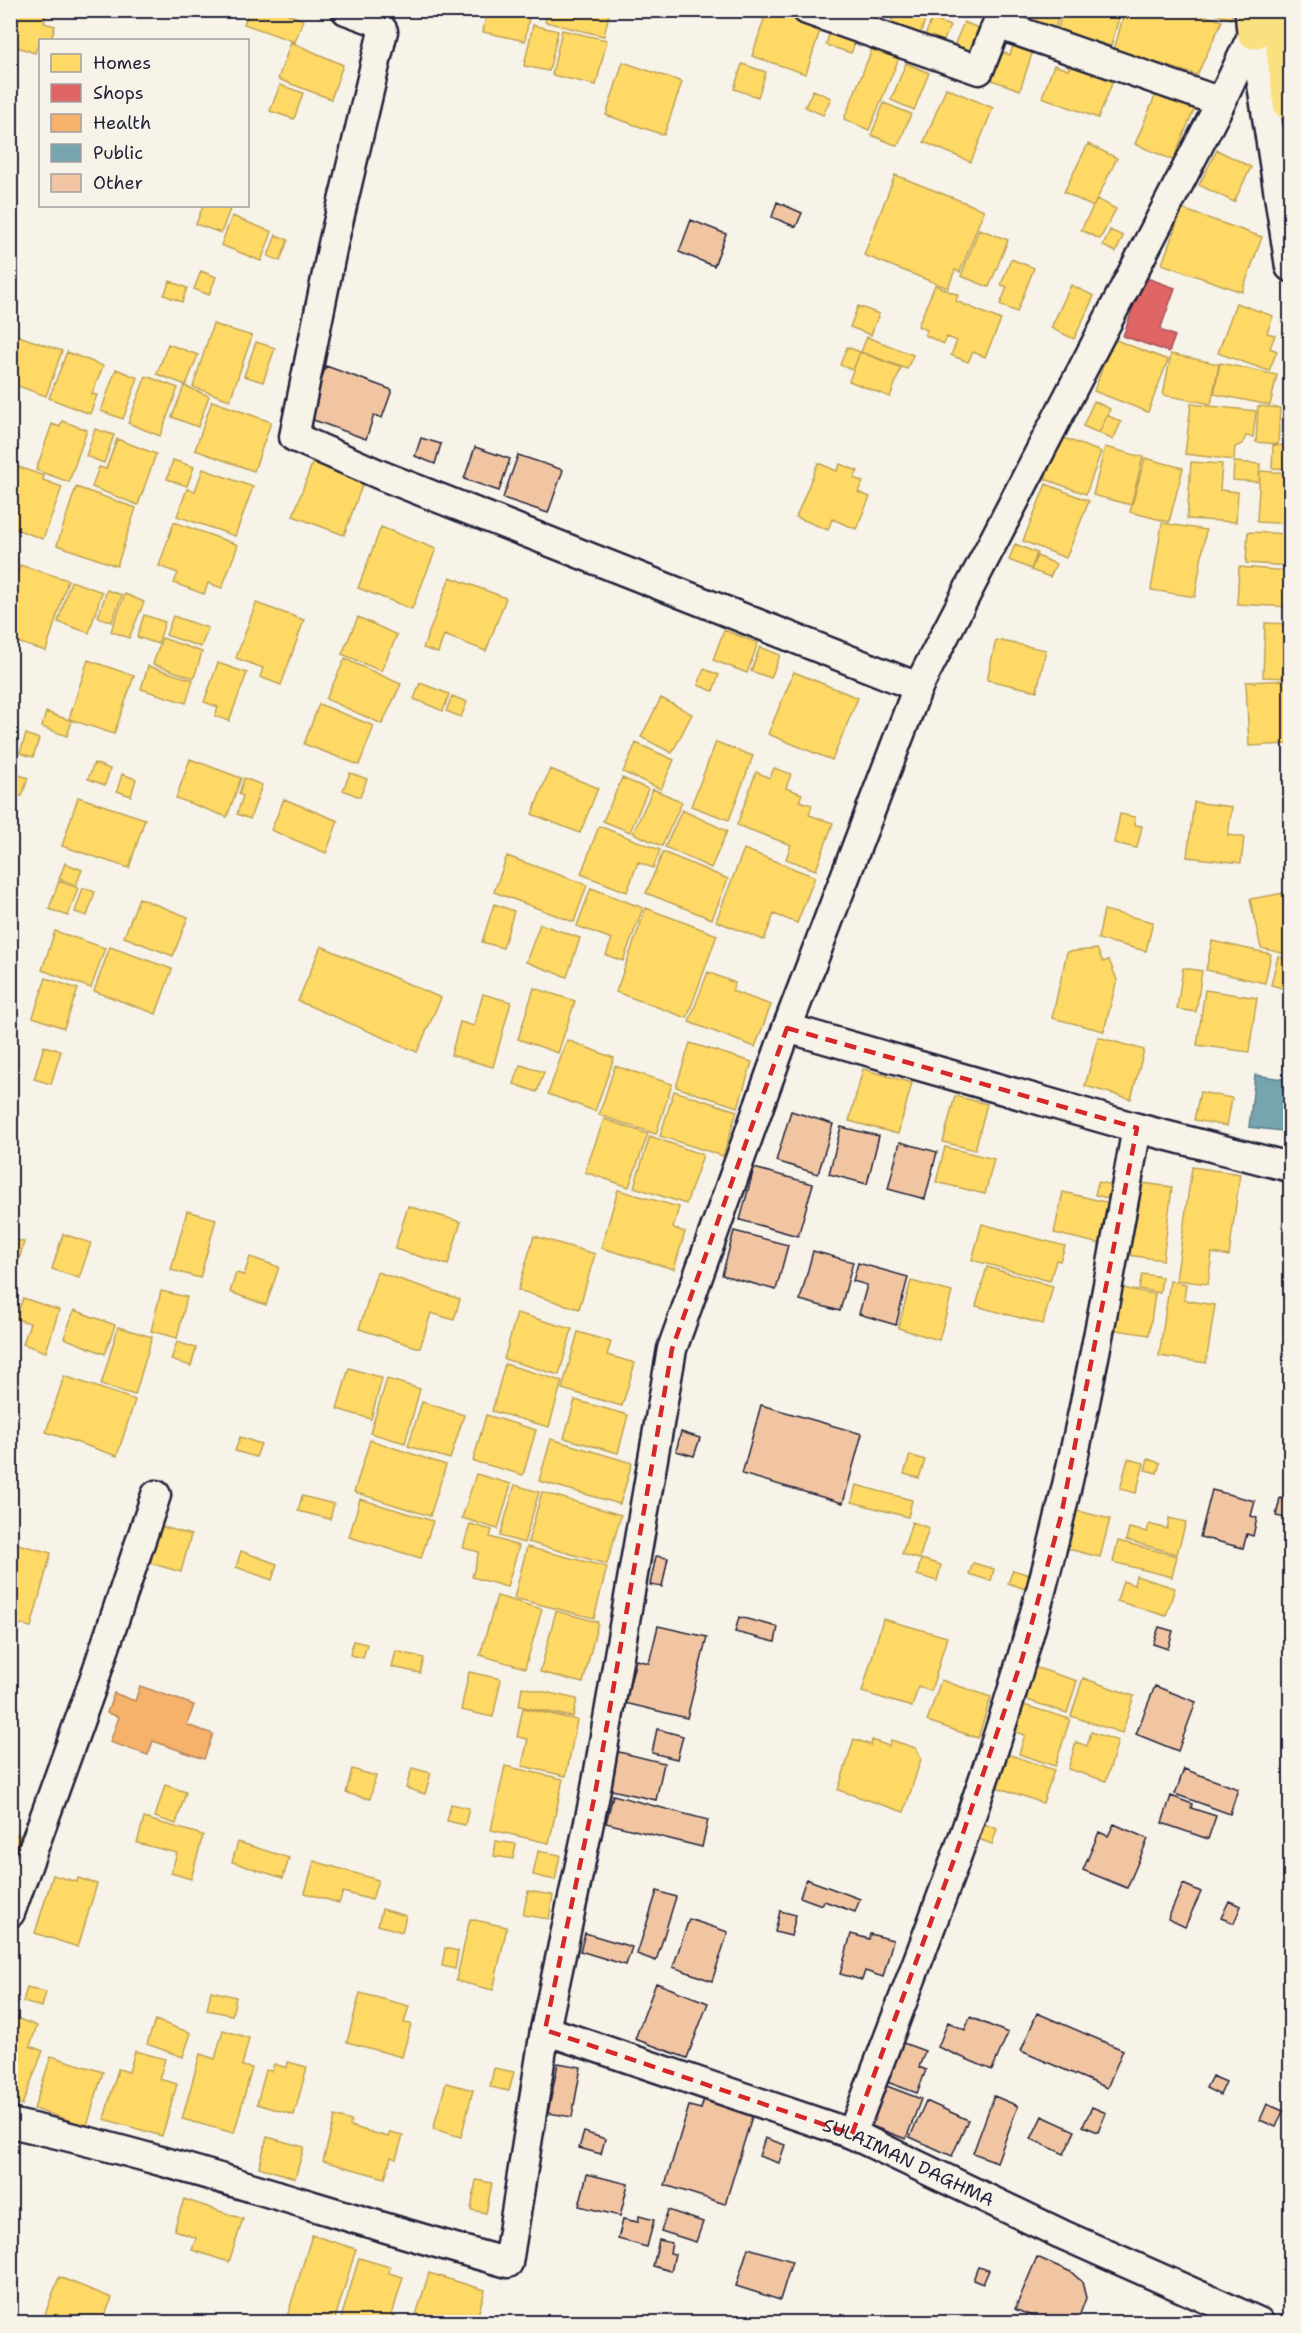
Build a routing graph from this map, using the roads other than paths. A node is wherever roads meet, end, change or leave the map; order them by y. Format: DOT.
graph roads {
  1 [pos="346,10"];
  2 [pos="807,10"];
  3 [pos="1262,18"];
  4 [pos="385,21"];
  5 [pos="1290,98"];
  6 [pos="1221,102"];
  7 [pos="1290,267"];
  8 [pos="918,687"];
  9 [pos="787,1028"];
  10 [pos="1137,1128"];
  11 [pos="1290,1167"];
  12 [pos="156,1495"];
  13 [pos="10,1913"];
  14 [pos="544,2030"];
  15 [pos="10,2123"];
  16 [pos="852,2134"];
  17 [pos="1259,2322"];
  1 -- 4 [label="street"];
  2 -- 6 [label="street"];
  3 -- 5 [label="main road"];
  3 -- 6 [label="street"];
  3 -- 7 [label="street"];
  4 -- 8 [label="street"];
  6 -- 8 [label="street"];
  8 -- 9 [label="street"];
  9 -- 10 [label="street"];
  9 -- 14 [label="street"];
  10 -- 11 [label="street"];
  10 -- 16 [label="street"];
  12 -- 13 [label="street"];
  14 -- 15 [label="street"];
  14 -- 16 [label="street, SULAIMAN DAGHMA"];
  16 -- 17 [label="street, SULAIMAN DAGHMA"];
}
